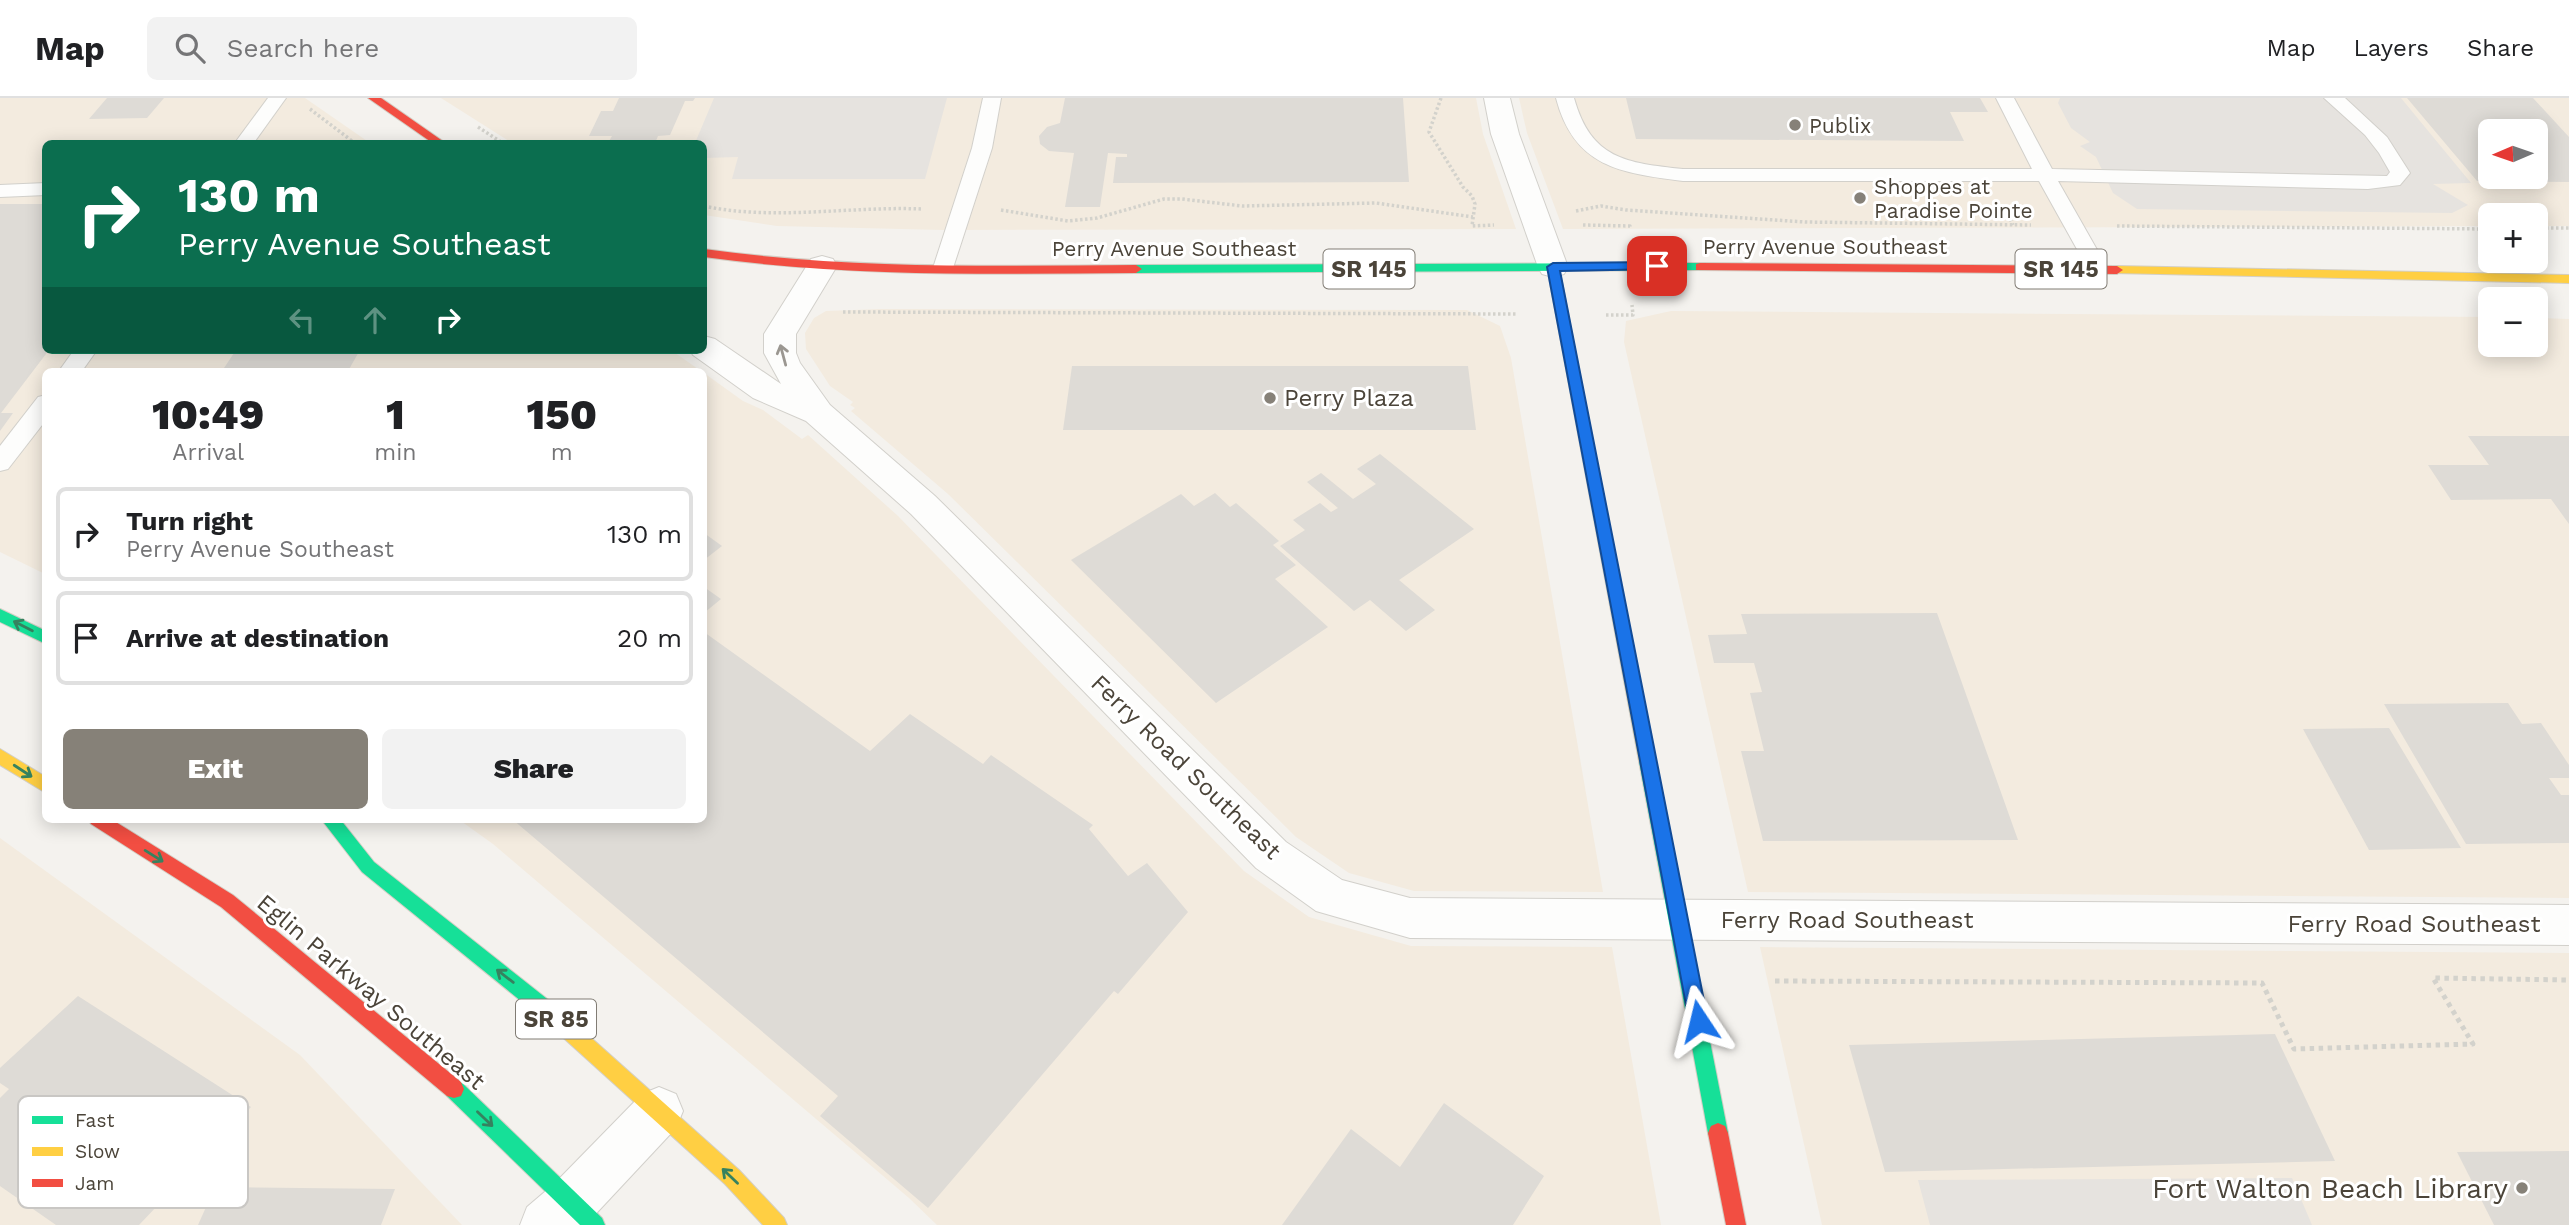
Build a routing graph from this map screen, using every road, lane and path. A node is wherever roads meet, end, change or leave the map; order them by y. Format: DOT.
graph roads {
  1 [pos="278,98"];
  2 [pos="374,98"];
  3 [pos="992,98"];
  4 [pos="1441,98"];
  5 [pos="1497,98"];
  6 [pos="1564,98"];
  7 [pos="2006,98"];
  8 [pos="2333,98"];
  9 [pos="306,106"];
  10 [pos="246,140"];
  11 [pos="351,140"];
  12 [pos="436,140"];
  13 [pos="2045,176"];
  14 [pos="42,189"];
  15 [pos="0,191"];
  16 [pos="707,206"];
  17 [pos="963,209"];
  18 [pos="1473,217"];
  19 [pos="1538,225"];
  20 [pos="2074,226"];
  21 [pos="2548,228"];
  22 [pos="2569,228"];
  23 [pos="2478,229"];
  24 [pos="707,254"];
  25 [pos="822,266"];
  26 [pos="1553,267"];
  27 [pos="943,268"];
  28 [pos="2098,269"];
  29 [pos="2569,278"];
  30 [pos="707,349"];
  31 [pos="83,354"];
  32 [pos="72,368"];
  33 [pos="42,408"];
  34 [pos="818,413"];
  35 [pos="0,463"];
  36 [pos="0,615"];
  37 [pos="42,636"];
  38 [pos="0,756"];
  39 [pos="42,783"];
  40 [pos="103,823"];
  41 [pos="333,823"];
  42 [pos="1680,919"];
  43 [pos="2569,925"];
  44 [pos="2569,979"];
  45 [pos="1775,981"];
  46 [pos="659,1111"];
  47 [pos="571,1217"];
  48 [pos="777,1225"];
  49 [pos="1736,1225"];
  1 -- 10 [label="lane"];
  2 -- 12 [label="main road"];
  3 -- 17 [label="lane"];
  4 -- 18 [label="path"];
  5 -- 19 [label="street"];
  6 -- 13 [label="lane"];
  7 -- 13 [label="lane"];
  8 -- 13 [label="lane"];
  9 -- 11 [label="path"];
  13 -- 20 [label="lane"];
  14 -- 15 [label="lane"];
  16 -- 17 [label="path"];
  17 -- 18 [label="path"];
  17 -- 27 [label="lane"];
  18 -- 19 [label="path"];
  19 -- 20 [label="path"];
  19 -- 26 [label="street"];
  20 -- 23 [label="path"];
  20 -- 28 [label="lane"];
  21 -- 22 [label="path"];
  24 -- 25 [label="main road, Perry Avenue Southeast / SR 145"];
  25 -- 27 [label="main road, Perry Avenue Southeast / SR 145"];
  34 -- 25 [label="street, Ferry Road Southeast, one-way"];
  26 -- 27 [label="main road, Perry Avenue Southeast / SR 145"];
  26 -- 28 [label="main road, Perry Avenue Southeast / SR 145"];
  26 -- 42 [label="main road"];
  28 -- 29 [label="main road, Perry Avenue Southeast / SR 145"];
  30 -- 34 [label="street, Ferry Road Southeast"];
  31 -- 32 [label="lane"];
  33 -- 35 [label="lane"];
  34 -- 42 [label="street, Ferry Road Southeast"];
  37 -- 36 [label="main road, one-way"];
  38 -- 39 [label="main road, one-way"];
  40 -- 47 [label="main road, Eglin Parkway Southeast, one-way"];
  46 -- 41 [label="main road, SR 85, one-way"];
  42 -- 43 [label="street, Ferry Road Southeast"];
  42 -- 49 [label="main road"];
  44 -- 45 [label="path"];
  46 -- 47 [label="street"];
  48 -- 46 [label="main road, SR 85, one-way"];
}
